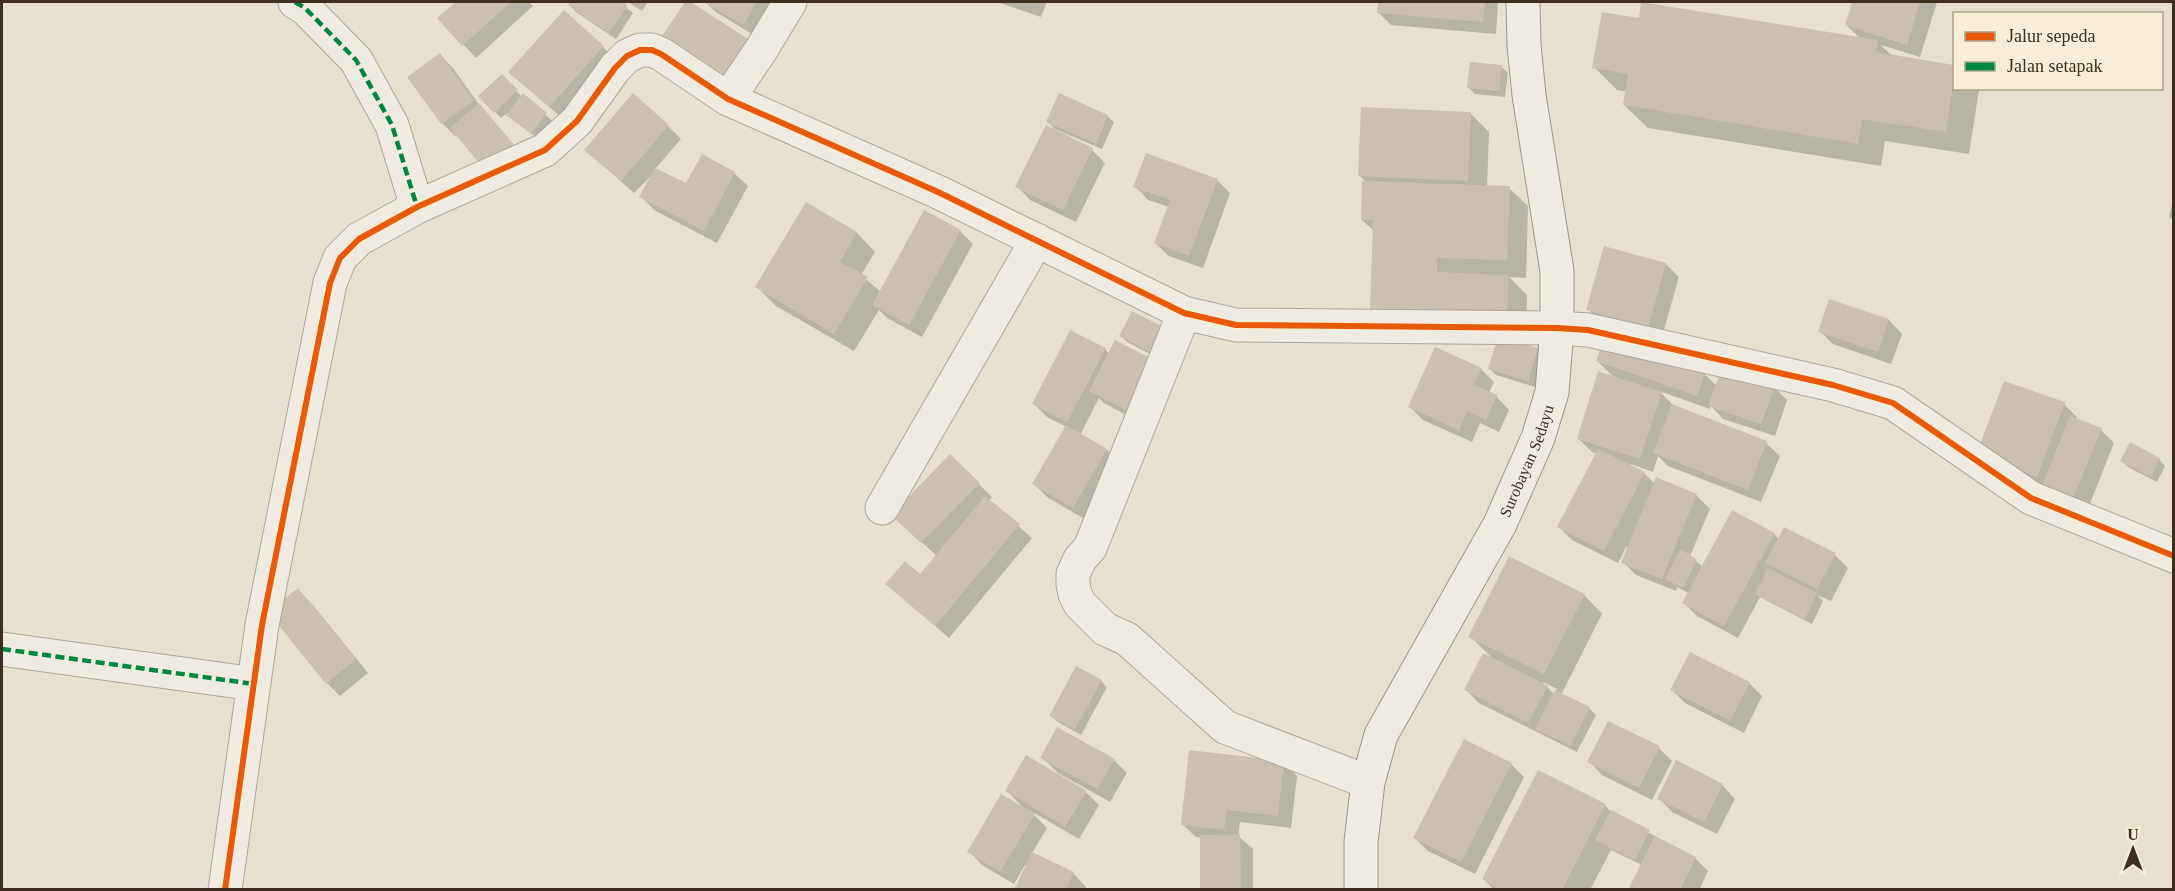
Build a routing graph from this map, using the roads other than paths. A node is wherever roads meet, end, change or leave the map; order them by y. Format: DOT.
graph roads {
  1 [pos="295,2"];
  2 [pos="790,2"];
  3 [pos="1523,2"];
  4 [pos="728,99"];
  5 [pos="417,207"];
  6 [pos="1037,240"];
  7 [pos="1184,313"];
  8 [pos="1557,328"];
  9 [pos="882,508"];
  10 [pos="2174,556"];
  11 [pos="2,649"];
  12 [pos="254,684"];
  13 [pos="1368,782"];
  14 [pos="225,890"];
  15 [pos="1361,890"];
  1 -- 5 [label="street"];
  2 -- 4 [label="street"];
  3 -- 8 [label="street, Surobayan Sedayu"];
  4 -- 5 [label="street"];
  4 -- 6 [label="street"];
  5 -- 12 [label="street"];
  6 -- 7 [label="street"];
  6 -- 9 [label="street"];
  7 -- 8 [label="street"];
  7 -- 13 [label="street"];
  8 -- 10 [label="street"];
  8 -- 13 [label="street, Surobayan Sedayu"];
  11 -- 12 [label="street"];
  12 -- 14 [label="street"];
  13 -- 15 [label="street, Surobayan Sedayu"];
}
